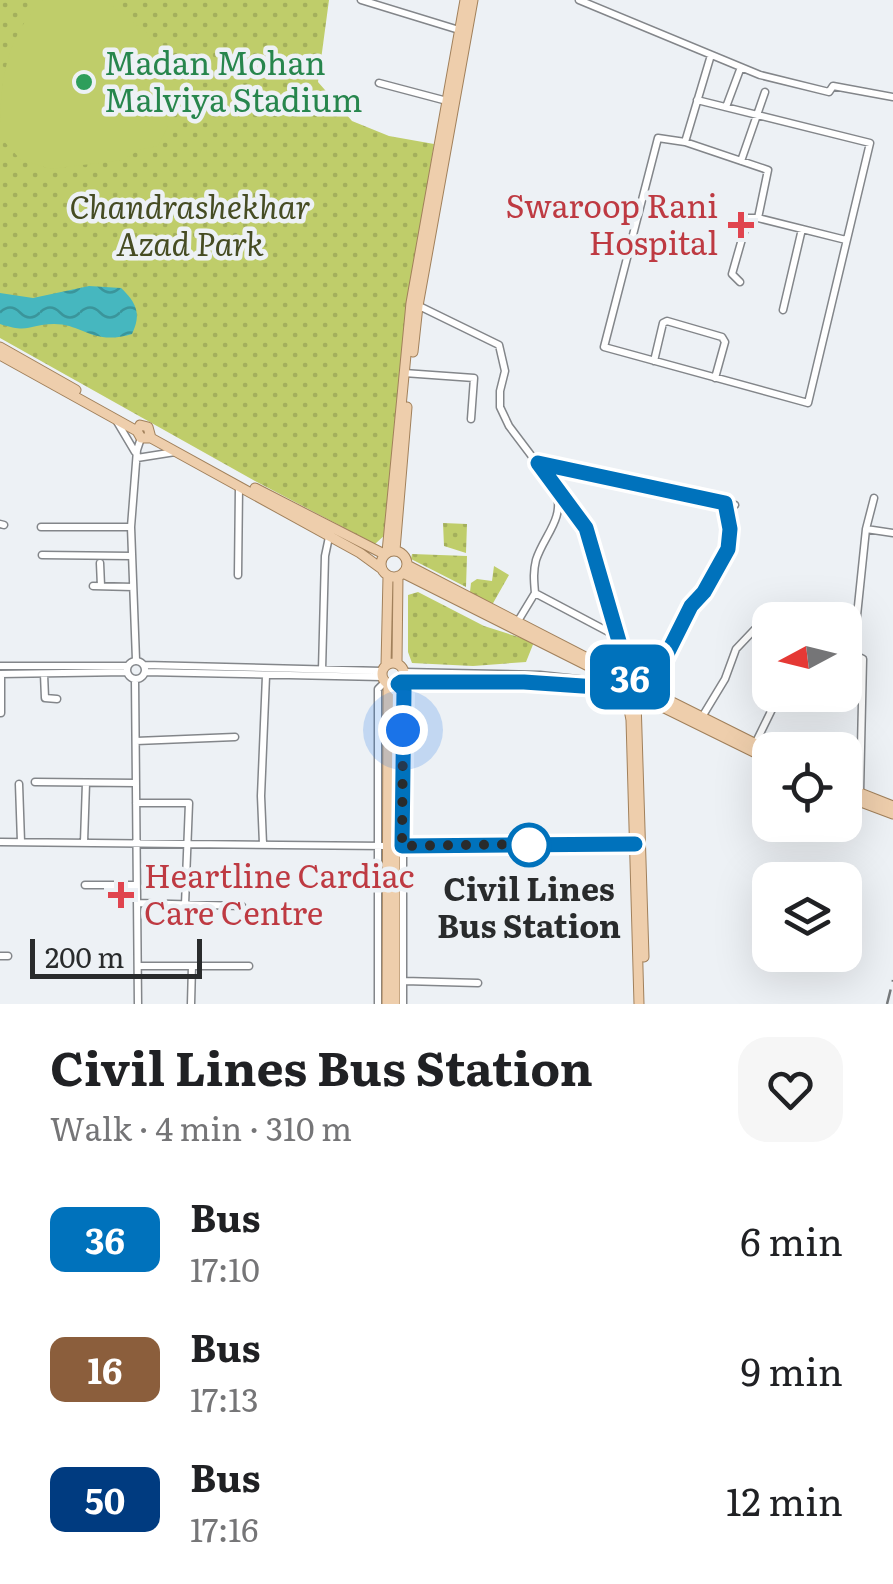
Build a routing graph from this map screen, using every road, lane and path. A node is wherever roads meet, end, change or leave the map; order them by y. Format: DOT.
graph roads {
  1 [pos="361,0"];
  2 [pos="465,0"];
  3 [pos="473,0"];
  4 [pos="580,0"];
  5 [pos="458,30"];
  6 [pos="711,56"];
  7 [pos="741,67"];
  8 [pos="379,83"];
  9 [pos="764,92"];
  10 [pos="893,98"];
  11 [pos="697,100"];
  12 [pos="446,102"];
  13 [pos="726,108"];
  14 [pos="756,115"];
  15 [pos="685,142"];
  16 [pos="741,161"];
  17 [pos="758,218"];
  18 [pos="802,229"];
  19 [pos="846,240"];
  20 [pos="740,282"];
  21 [pos="414,304"];
  22 [pos="783,310"];
  23 [pos="0,351"];
  24 [pos="654,361"];
  25 [pos="407,374"];
  26 [pos="716,378"];
  27 [pos="114,418"];
  28 [pos="471,418"];
  29 [pos="145,434"];
  30 [pos="176,452"];
  31 [pos="138,458"];
  32 [pos="538,463"];
  33 [pos="554,484"];
  34 [pos="239,486"];
  35 [pos="874,498"];
  36 [pos="725,503"];
  37 [pos="736,505"];
  38 [pos="42,528"];
  39 [pos="131,528"];
  40 [pos="866,529"];
  41 [pos="893,532"];
  42 [pos="330,536"];
  43 [pos="389,552"];
  44 [pos="42,555"];
  45 [pos="132,556"];
  46 [pos="100,563"];
  47 [pos="395,572"];
  48 [pos="238,575"];
  49 [pos="134,586"];
  50 [pos="535,593"];
  51 [pos="518,621"];
  52 [pos="752,632"];
  53 [pos="620,638"];
  54 [pos="142,666"];
  55 [pos="127,669"];
  56 [pos="322,670"];
  57 [pos="0,671"];
  58 [pos="44,674"];
  59 [pos="266,676"];
  60 [pos="392,676"];
  61 [pos="136,679"];
  62 [pos="620,682"];
  63 [pos="640,695"];
  64 [pos="56,699"];
  65 [pos="1,713"];
  66 [pos="702,716"];
  67 [pos="862,732"];
  68 [pos="235,736"];
  69 [pos="136,741"];
  70 [pos="752,742"];
  71 [pos="752,751"];
  72 [pos="35,782"];
  73 [pos="86,782"];
  74 [pos="136,783"];
  75 [pos="19,784"];
  76 [pos="862,794"];
  77 [pos="862,802"];
  78 [pos="136,803"];
  79 [pos="893,806"];
  80 [pos="893,814"];
  81 [pos="0,842"];
  82 [pos="21,842"];
  83 [pos="84,842"];
  84 [pos="136,843"];
  85 [pos="187,843"];
  86 [pos="263,844"];
  87 [pos="635,844"];
  88 [pos="390,846"];
  89 [pos="136,885"];
  90 [pos="85,886"];
  91 [pos="136,904"];
  92 [pos="185,904"];
  93 [pos="242,906"];
  94 [pos="138,966"];
  95 [pos="192,966"];
  96 [pos="249,966"];
  97 [pos="404,981"];
  98 [pos="478,983"];
  99 [pos="137,1001"];
  100 [pos="191,1004"];
  101 [pos="378,1004"];
  102 [pos="388,1004"];
  103 [pos="395,1004"];
  104 [pos="404,1004"];
  105 [pos="642,1004"];
  1 -- 5 [label="street"];
  2 -- 5 [label="main road"];
  3 -- 21 [label="main road"];
  4 -- 6 [label="street"];
  5 -- 12 [label="main road"];
  6 -- 7 [label="street"];
  6 -- 11 [label="street"];
  7 -- 10 [label="street"];
  7 -- 13 [label="street"];
  8 -- 12 [label="street"];
  9 -- 14 [label="street"];
  11 -- 13 [label="street"];
  11 -- 15 [label="street"];
  12 -- 21 [label="main road"];
  13 -- 14 [label="street"];
  14 -- 16 [label="street"];
  14 -- 19 [label="street"];
  15 -- 16 [label="street"];
  15 -- 24 [label="street"];
  16 -- 17 [label="street"];
  17 -- 18 [label="street"];
  17 -- 20 [label="street"];
  18 -- 19 [label="street"];
  18 -- 22 [label="street"];
  19 -- 26 [label="street"];
  21 -- 25 [label="main road"];
  21 -- 32 [label="street"];
  23 -- 27 [label="main road"];
  23 -- 29 [label="main road"];
  24 -- 26 [label="street"];
  24 -- 26 [label="street"];
  25 -- 28 [label="street"];
  25 -- 43 [label="main road"];
  27 -- 29 [label="main road"];
  27 -- 31 [label="street"];
  29 -- 30 [label="main road"];
  29 -- 31 [label="street"];
  29 -- 43 [label="main road"];
  30 -- 31 [label="street"];
  30 -- 34 [label="main road"];
  31 -- 39 [label="street"];
  32 -- 33 [label="street"];
  32 -- 36 [label="street"];
  33 -- 50 [label="street"];
  33 -- 53 [label="street"];
  34 -- 42 [label="main road"];
  34 -- 48 [label="street"];
  35 -- 40 [label="street"];
  36 -- 37 [label="street"];
  36 -- 63 [label="street"];
  38 -- 39 [label="street"];
  39 -- 45 [label="street"];
  40 -- 41 [label="street"];
  40 -- 67 [label="street"];
  42 -- 47 [label="main road"];
  42 -- 56 [label="street"];
  43 -- 47 [label="main road"];
  43 -- 47 [label="main road"];
  44 -- 45 [label="street"];
  45 -- 49 [label="street"];
  46 -- 49 [label="street"];
  47 -- 51 [label="main road"];
  47 -- 60 [label="main road"];
  47 -- 62 [label="main road"];
  49 -- 54 [label="street"];
  50 -- 51 [label="street"];
  50 -- 53 [label="street"];
  51 -- 62 [label="main road"];
  52 -- 66 [label="street"];
  53 -- 62 [label="street"];
  54 -- 55 [label="street"];
  54 -- 56 [label="street"];
  54 -- 59 [label="street"];
  54 -- 61 [label="street"];
  55 -- 57 [label="street"];
  55 -- 58 [label="street"];
  55 -- 61 [label="street"];
  56 -- 60 [label="street"];
  57 -- 58 [label="street"];
  57 -- 65 [label="street"];
  58 -- 64 [label="street"];
  59 -- 60 [label="street"];
  59 -- 86 [label="street"];
  60 -- 62 [label="street"];
  60 -- 88 [label="main road"];
  60 -- 88 [label="street"];
  61 -- 69 [label="street"];
  62 -- 63 [label="main road"];
  62 -- 63 [label="main road"];
  63 -- 66 [label="main road"];
  63 -- 71 [label="main road"];
  63 -- 87 [label="main road"];
  63 -- 105 [label="main road"];
  66 -- 70 [label="main road"];
  68 -- 69 [label="street"];
  69 -- 74 [label="street"];
  72 -- 73 [label="street"];
  73 -- 74 [label="street"];
  73 -- 83 [label="street"];
  74 -- 78 [label="street"];
  75 -- 82 [label="street"];
  76 -- 79 [label="main road"];
  77 -- 80 [label="main road"];
  78 -- 84 [label="street"];
  78 -- 85 [label="street"];
  81 -- 82 [label="street"];
  82 -- 83 [label="street"];
  83 -- 84 [label="street"];
  84 -- 85 [label="street"];
  84 -- 89 [label="street"];
  85 -- 86 [label="street"];
  85 -- 92 [label="street"];
  86 -- 88 [label="street"];
  87 -- 88 [label="street"];
  87 -- 105 [label="main road"];
  88 -- 97 [label="street"];
  88 -- 101 [label="street"];
  88 -- 102 [label="main road"];
  88 -- 103 [label="main road"];
  89 -- 90 [label="street"];
  89 -- 91 [label="street"];
  91 -- 92 [label="street"];
  91 -- 94 [label="street"];
  92 -- 93 [label="street"];
  94 -- 95 [label="street"];
  94 -- 99 [label="street"];
  95 -- 96 [label="street"];
  95 -- 100 [label="street"];
  97 -- 98 [label="street"];
  97 -- 104 [label="street"];
}
